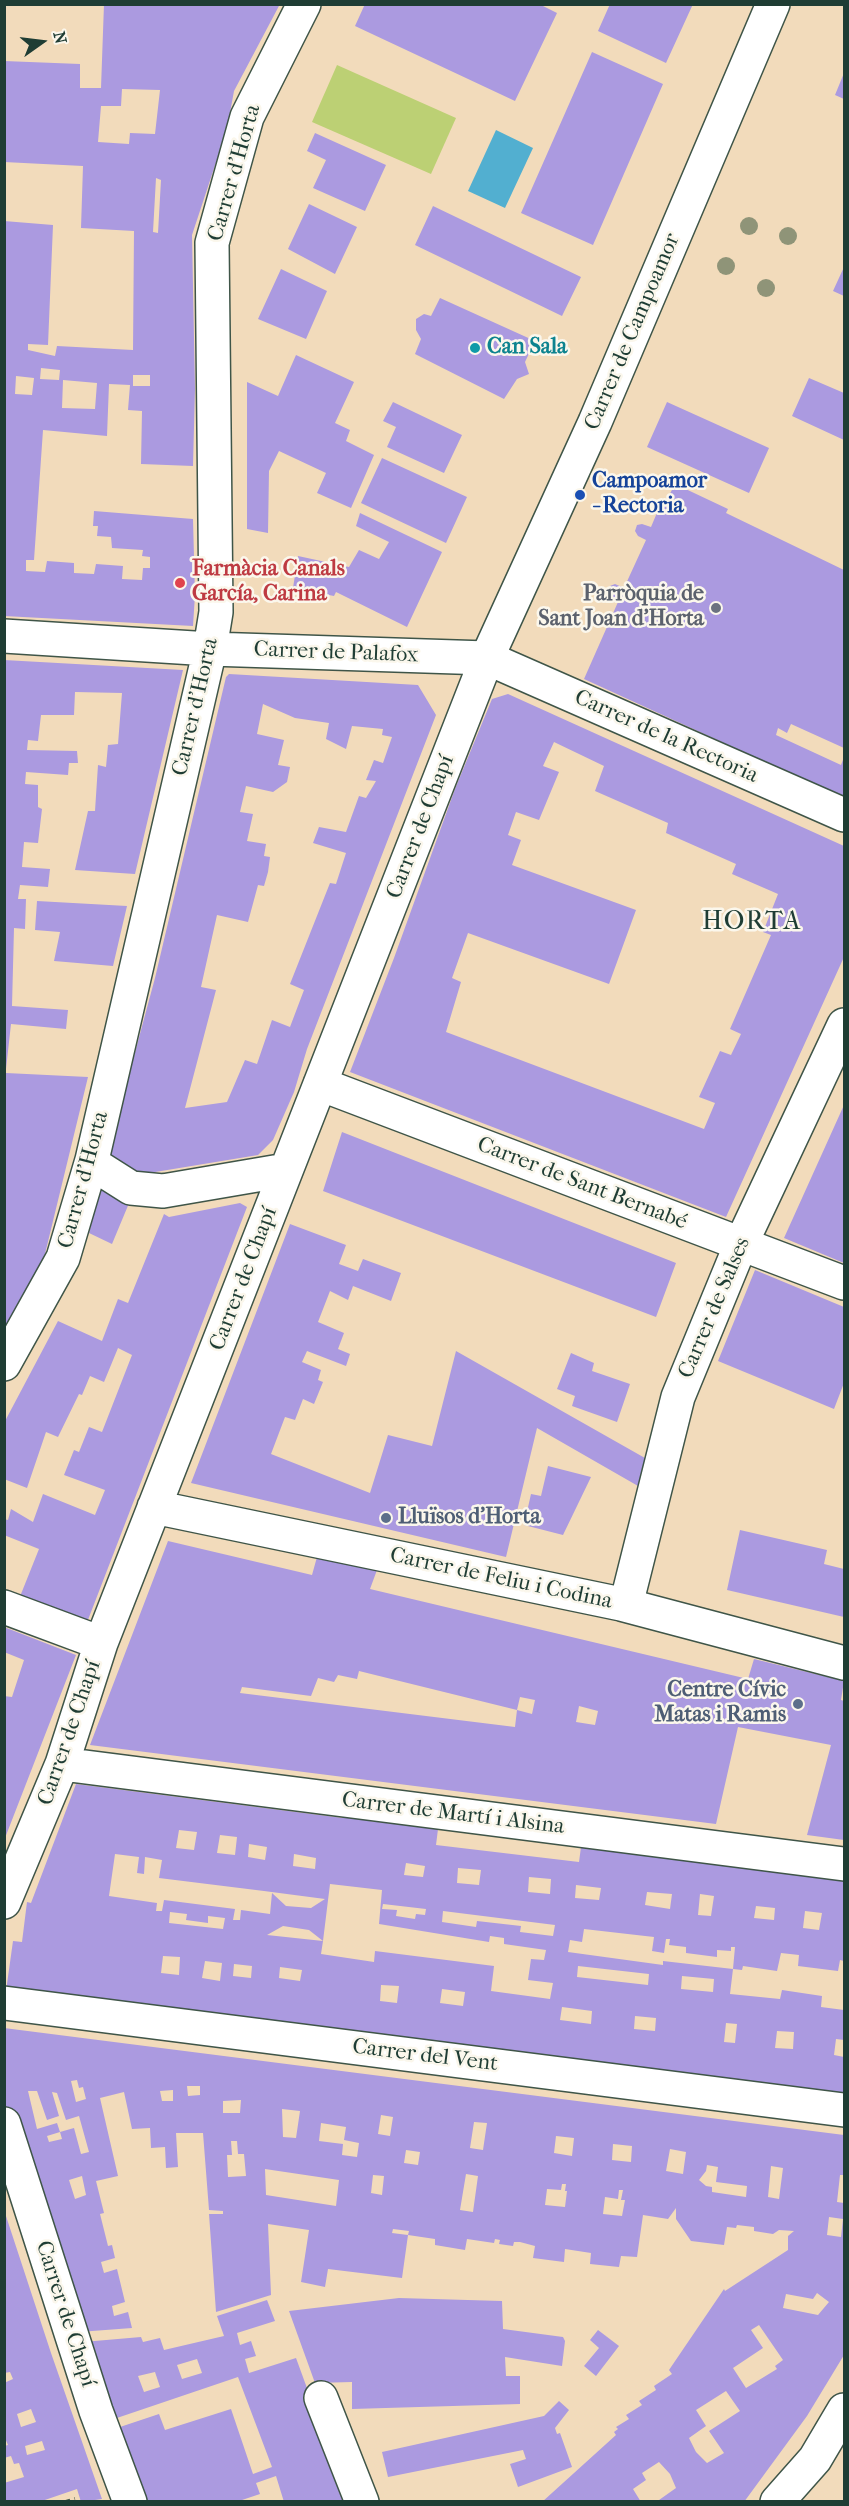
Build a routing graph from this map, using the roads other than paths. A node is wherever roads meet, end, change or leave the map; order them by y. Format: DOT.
graph roads {
  1 [pos="304,4"];
  2 [pos="773,4"];
  3 [pos="4,636"];
  4 [pos="210,650"];
  5 [pos="488,658"];
  6 [pos="844,815"];
  7 [pos="844,1025"];
  8 [pos="320,1084"];
  9 [pos="100,1169"];
  10 [pos="286,1170"];
  11 [pos="741,1244"];
  12 [pos="844,1284"];
  13 [pos="7,1351"];
  14 [pos="154,1507"];
  15 [pos="626,1605"];
  16 [pos="4,1607"];
  17 [pos="90,1639"];
  18 [pos="844,1664"];
  19 [pos="62,1764"];
  20 [pos="844,1864"];
  21 [pos="4,1902"];
  22 [pos="4,2003"];
  23 [pos="844,2110"];
  24 [pos="4,2124"];
  25 [pos="321,2398"];
  26 [pos="844,2409"];
  27 [pos="130,2502"];
  28 [pos="362,2502"];
  29 [pos="777,2502"];
  1 -- 4 [label="street, Carrer d'Horta"];
  2 -- 5 [label="street, Carrer de Campoamor"];
  3 -- 4 [label="street, Carrer de Palafox"];
  4 -- 5 [label="street, Carrer de Palafox"];
  4 -- 13 [label="street, Carrer d'Horta"];
  5 -- 6 [label="street, Carrer de la Rectoria"];
  5 -- 8 [label="street, Carrer de Chapí"];
  7 -- 11 [label="street, Carrer de Salses"];
  8 -- 10 [label="street, Carrer de Chapí"];
  8 -- 11 [label="street, Carrer de Sant Bernabé"];
  9 -- 10 [label="street"];
  10 -- 14 [label="street, Carrer de Chapí"];
  11 -- 12 [label="street, Carrer de Sant Bernabé"];
  11 -- 15 [label="street, Carrer de Salses"];
  14 -- 15 [label="street, Carrer de Feliu i Codina"];
  14 -- 19 [label="street, Carrer de Chapí"];
  15 -- 18 [label="street, Carrer de Feliu i Codina"];
  16 -- 17 [label="street"];
  19 -- 20 [label="street, Carrer de Martí i Alsina"];
  19 -- 21 [label="street, Carrer de Chapí"];
  22 -- 23 [label="street, Carrer del Vent"];
  24 -- 27 [label="street, Carrer de Chapí"];
  25 -- 28 [label="street"];
  26 -- 29 [label="street"];
}
